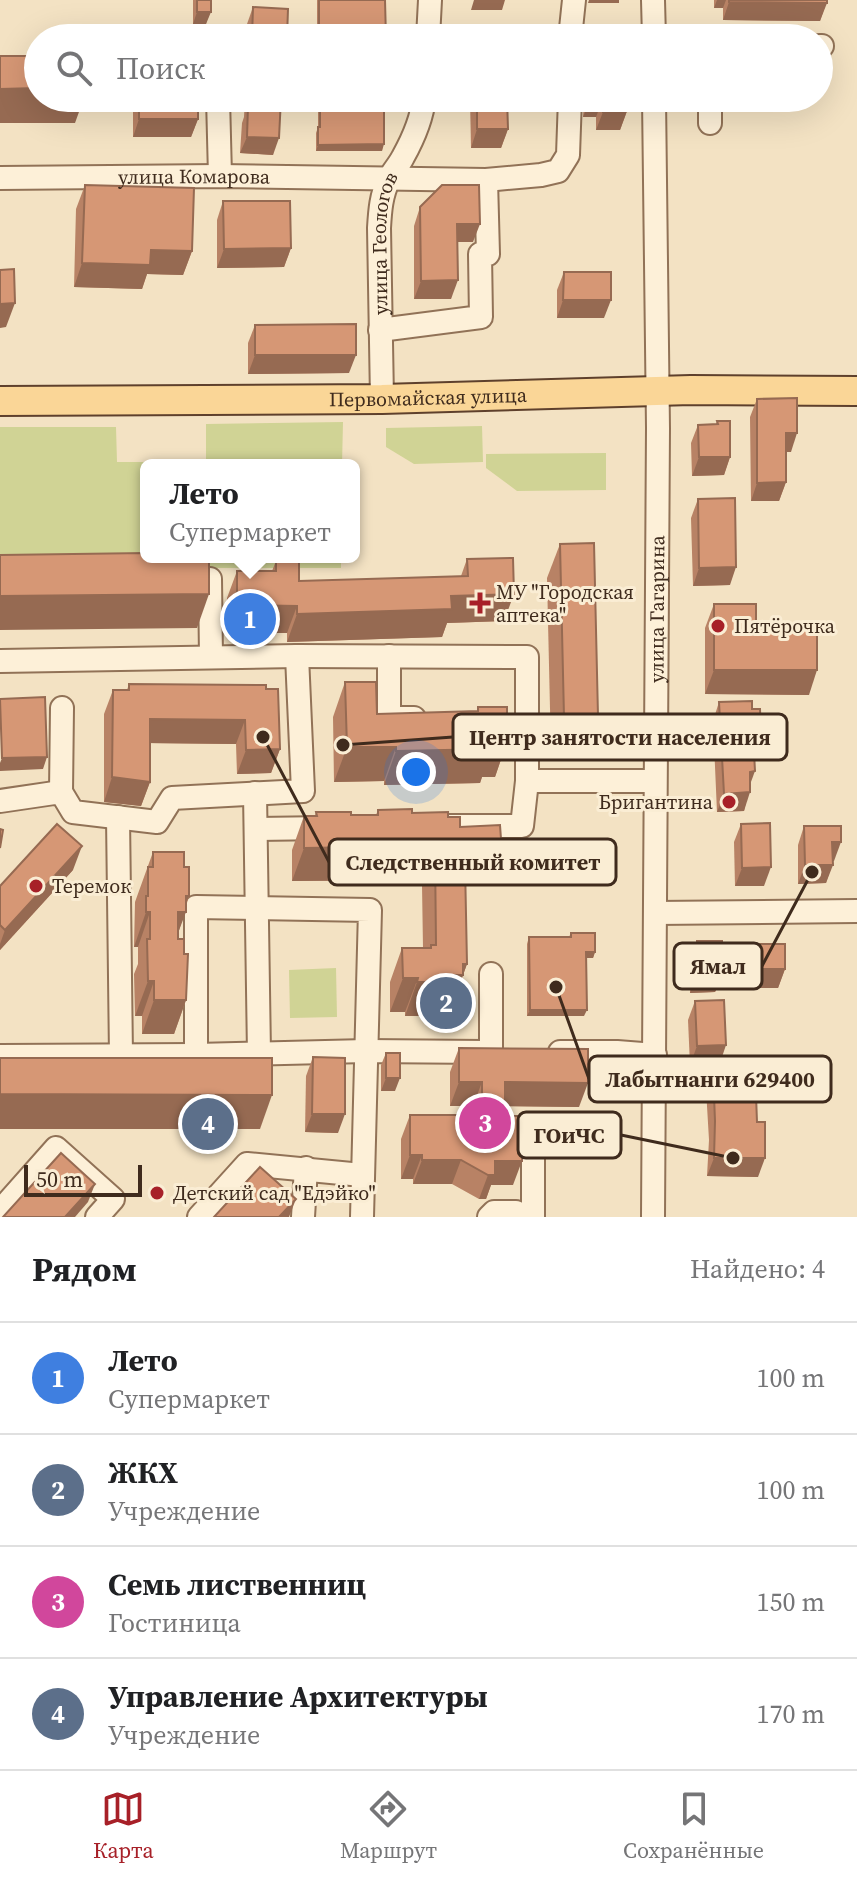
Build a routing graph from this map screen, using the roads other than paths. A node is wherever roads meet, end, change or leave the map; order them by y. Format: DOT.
graph roads {
  1 [pos="430,0"];
  2 [pos="574,0"];
  3 [pos="653,0"];
  4 [pos="429,24"];
  5 [pos="571,24"];
  6 [pos="654,24"];
  7 [pos="218,112"];
  8 [pos="422,112"];
  9 [pos="570,112"];
  10 [pos="654,112"];
  11 [pos="710,112"];
  12 [pos="710,123"];
  13 [pos="220,176"];
  14 [pos="0,178"];
  15 [pos="389,179"];
  16 [pos="486,180"];
  17 [pos="380,330"];
  18 [pos="857,391"];
  19 [pos="657,392"];
  20 [pos="382,399"];
  21 [pos="0,401"];
  22 [pos="210,579"];
  23 [pos="297,656"];
  24 [pos="389,656"];
  25 [pos="211,657"];
  26 [pos="0,661"];
  27 [pos="62,708"];
  28 [pos="435,718"];
  29 [pos="527,781"];
  30 [pos="655,781"];
  31 [pos="61,792"];
  32 [pos="255,793"];
  33 [pos="0,801"];
  34 [pos="118,817"];
  35 [pos="411,826"];
  36 [pos="349,827"];
  37 [pos="257,829"];
  38 [pos="257,909"];
  39 [pos="857,911"];
  40 [pos="655,913"];
  41 [pos="491,974"];
  42 [pos="366,1051"];
  43 [pos="539,1052"];
  44 [pos="259,1054"];
  45 [pos="196,1055"];
  46 [pos="655,1055"];
  47 [pos="0,1056"];
  48 [pos="121,1056"];
  49 [pos="533,1137"];
  50 [pos="306,1168"];
  51 [pos="362,1175"];
  52 [pos="0,1211"];
  53 [pos="526,1215"];
  54 [pos="97,1217"];
  55 [pos="199,1217"];
  56 [pos="303,1217"];
  57 [pos="362,1217"];
  58 [pos="489,1217"];
  59 [pos="653,1217"];
  1 -- 4 [label="street"];
  2 -- 5 [label="street"];
  3 -- 6 [label="street"];
  7 -- 13 [label="street"];
  8 -- 15 [label="street, улица Геологов"];
  9 -- 16 [label="street, улица Комарова"];
  10 -- 19 [label="street, улица Гагарина"];
  11 -- 12 [label="street"];
  13 -- 14 [label="street, улица Комарова"];
  13 -- 15 [label="street, улица Комарова"];
  15 -- 16 [label="street, улица Комарова"];
  15 -- 17 [label="street, улица Геологов"];
  16 -- 17 [label="street"];
  17 -- 20 [label="street, улица Геологов"];
  18 -- 19 [label="main road, Первомайская улица"];
  19 -- 20 [label="main road, Первомайская улица"];
  19 -- 30 [label="street, улица Гагарина"];
  20 -- 21 [label="main road, Первомайская улица"];
  22 -- 25 [label="street"];
  23 -- 24 [label="street"];
  23 -- 25 [label="street"];
  23 -- 32 [label="street"];
  24 -- 28 [label="street"];
  24 -- 29 [label="street"];
  25 -- 26 [label="street"];
  27 -- 31 [label="street"];
  29 -- 30 [label="street"];
  29 -- 35 [label="street"];
  30 -- 40 [label="street, улица Гагарина"];
  31 -- 33 [label="street"];
  31 -- 34 [label="street"];
  32 -- 34 [label="street"];
  32 -- 37 [label="street"];
  34 -- 48 [label="street"];
  36 -- 37 [label="street"];
  37 -- 38 [label="street"];
  38 -- 42 [label="street"];
  38 -- 44 [label="street"];
  38 -- 45 [label="street"];
  39 -- 40 [label="street"];
  40 -- 46 [label="street, улица Гагарина"];
  41 -- 42 [label="street"];
  42 -- 44 [label="street"];
  42 -- 51 [label="street"];
  43 -- 46 [label="street"];
  44 -- 45 [label="street"];
  45 -- 48 [label="street"];
  46 -- 59 [label="street, улица Гагарина"];
  47 -- 48 [label="street"];
  49 -- 53 [label="street"];
  50 -- 51 [label="street"];
  50 -- 55 [label="street"];
  50 -- 56 [label="street"];
  51 -- 57 [label="street"];
  52 -- 54 [label="street"];
  53 -- 58 [label="street"];
}
